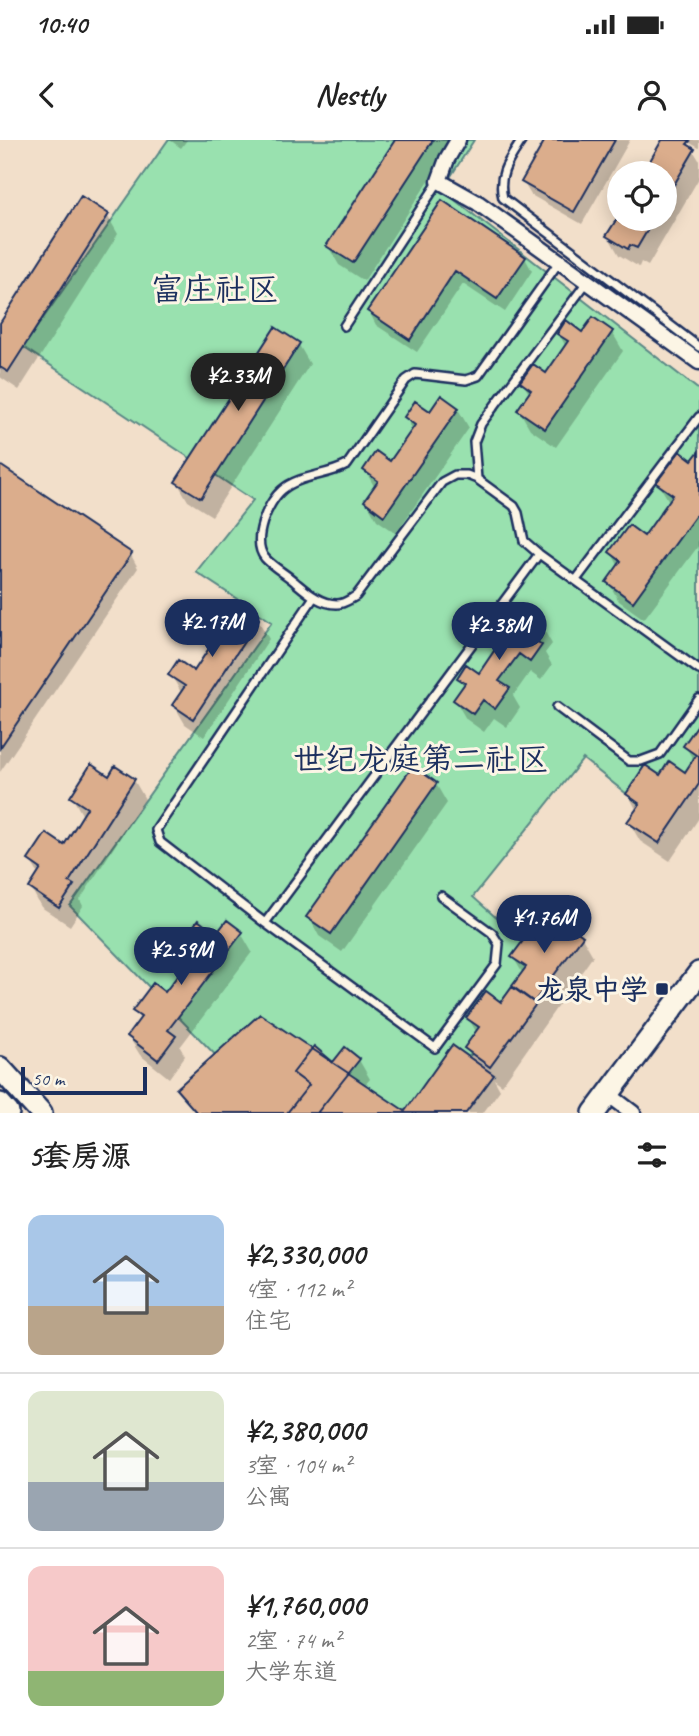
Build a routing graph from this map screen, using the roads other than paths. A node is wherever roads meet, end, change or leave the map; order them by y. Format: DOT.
graph roads {
  1 [pos="458,140"];
  2 [pos="522,140"];
  3 [pos="439,181"];
  4 [pos="559,261"];
  5 [pos="587,282"];
  6 [pos="344,326"];
  7 [pos="699,347"];
  8 [pos="699,362"];
  9 [pos="699,417"];
  10 [pos="477,479"];
  11 [pos="539,554"];
  12 [pos="576,580"];
  13 [pos="314,597"];
  14 [pos="699,670"];
  15 [pos="699,699"];
  16 [pos="557,708"];
  17 [pos="441,896"];
  18 [pos="265,923"];
  19 [pos="699,973"];
  20 [pos="0,1068"];
  21 [pos="608,1094"];
  22 [pos="0,1104"];
  23 [pos="8,1113"];
  24 [pos="41,1113"];
  25 [pos="594,1113"];
  26 [pos="633,1113"];
  1 -- 3 [label="street"];
  2 -- 7 [label="lane"];
  3 -- 4 [label="street"];
  3 -- 6 [label="lane"];
  4 -- 5 [label="street"];
  4 -- 13 [label="lane"];
  5 -- 8 [label="street"];
  5 -- 10 [label="lane"];
  9 -- 12 [label="lane"];
  10 -- 11 [label="lane"];
  10 -- 13 [label="lane"];
  11 -- 12 [label="lane"];
  11 -- 18 [label="lane"];
  12 -- 14 [label="lane"];
  13 -- 18 [label="lane"];
  15 -- 16 [label="lane"];
  17 -- 18 [label="lane"];
  19 -- 21 [label="street"];
  20 -- 24 [label="street"];
  21 -- 25 [label="street"];
  21 -- 26 [label="street"];
  22 -- 23 [label="street"];
}
